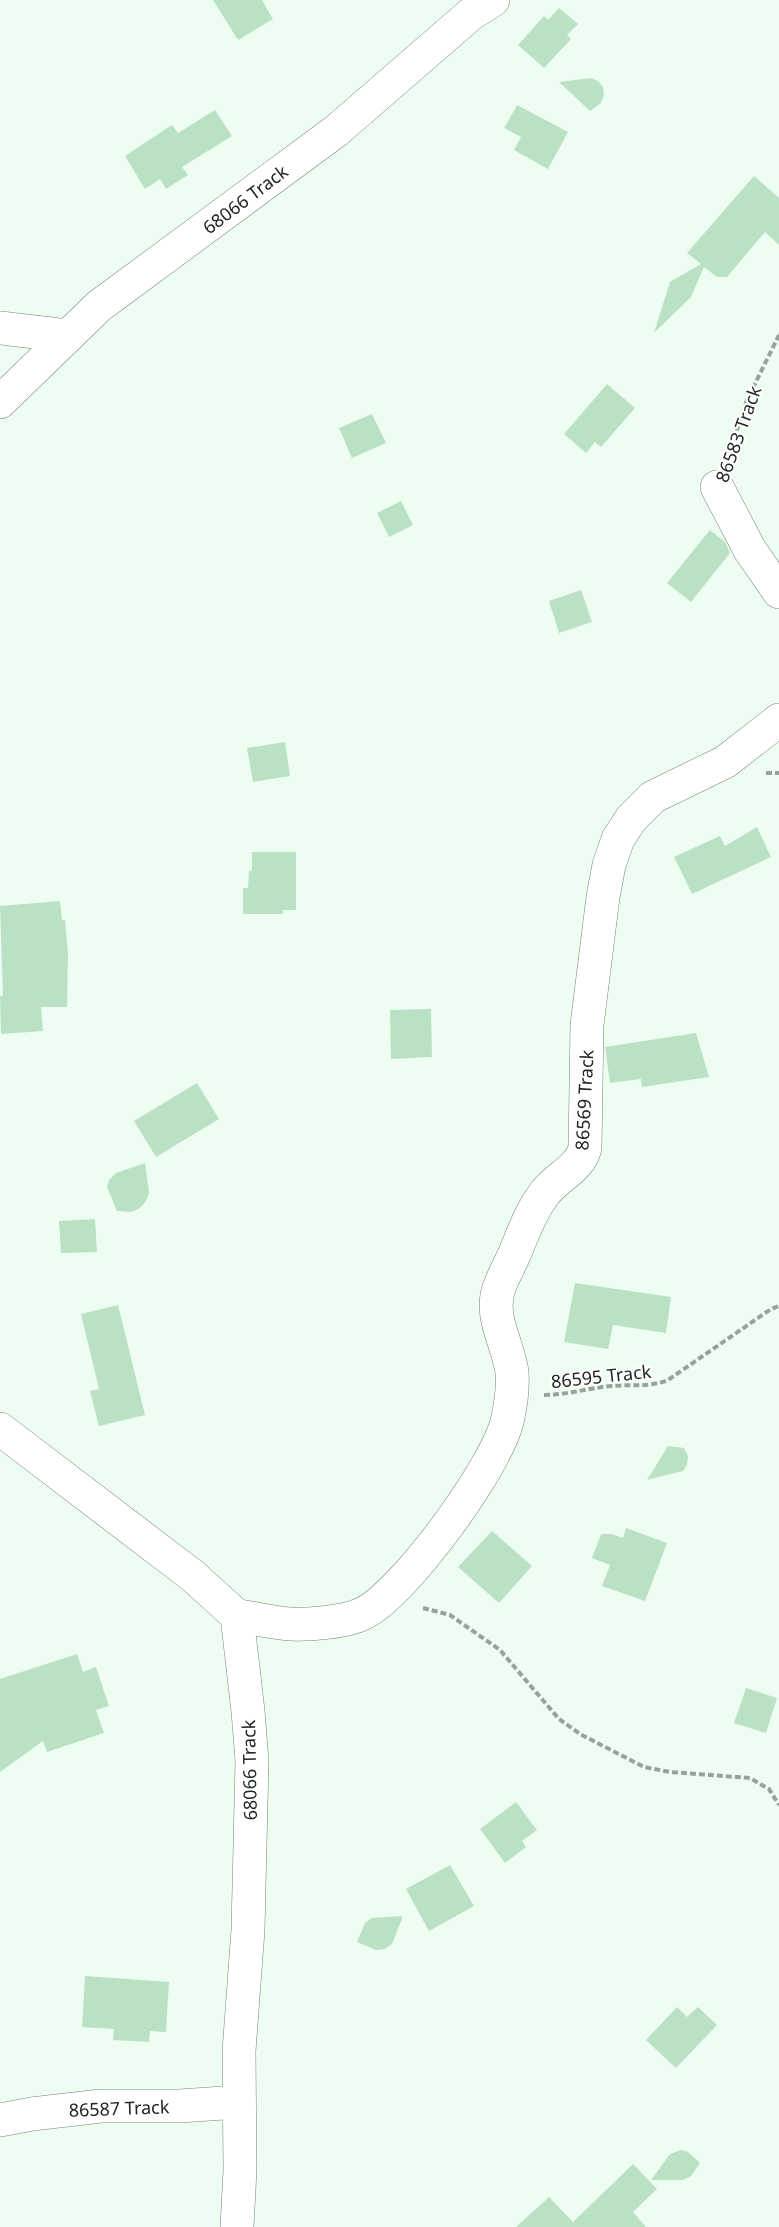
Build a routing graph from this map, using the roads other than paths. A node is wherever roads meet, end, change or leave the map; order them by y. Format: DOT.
graph roads {
  1 [pos="492,0"];
  2 [pos="0,328"];
  3 [pos="68,336"];
  4 [pos="0,402"];
  5 [pos="717,487"];
  6 [pos="779,592"];
  7 [pos="779,720"];
  8 [pos="0,1429"];
  9 [pos="237,1616"];
  10 [pos="239,2102"];
  11 [pos="0,2121"];
  12 [pos="237,2227"];
  1 -- 3 [label="street, 68066 Track"];
  2 -- 3 [label="street"];
  3 -- 4 [label="street, 68066 Track"];
  5 -- 6 [label="street, 86583 Track"];
  7 -- 9 [label="street, 86569 Track"];
  8 -- 9 [label="street"];
  9 -- 10 [label="street, 68066 Track"];
  10 -- 11 [label="street, 86587 Track"];
  10 -- 12 [label="street, 68066 Track"];
}
